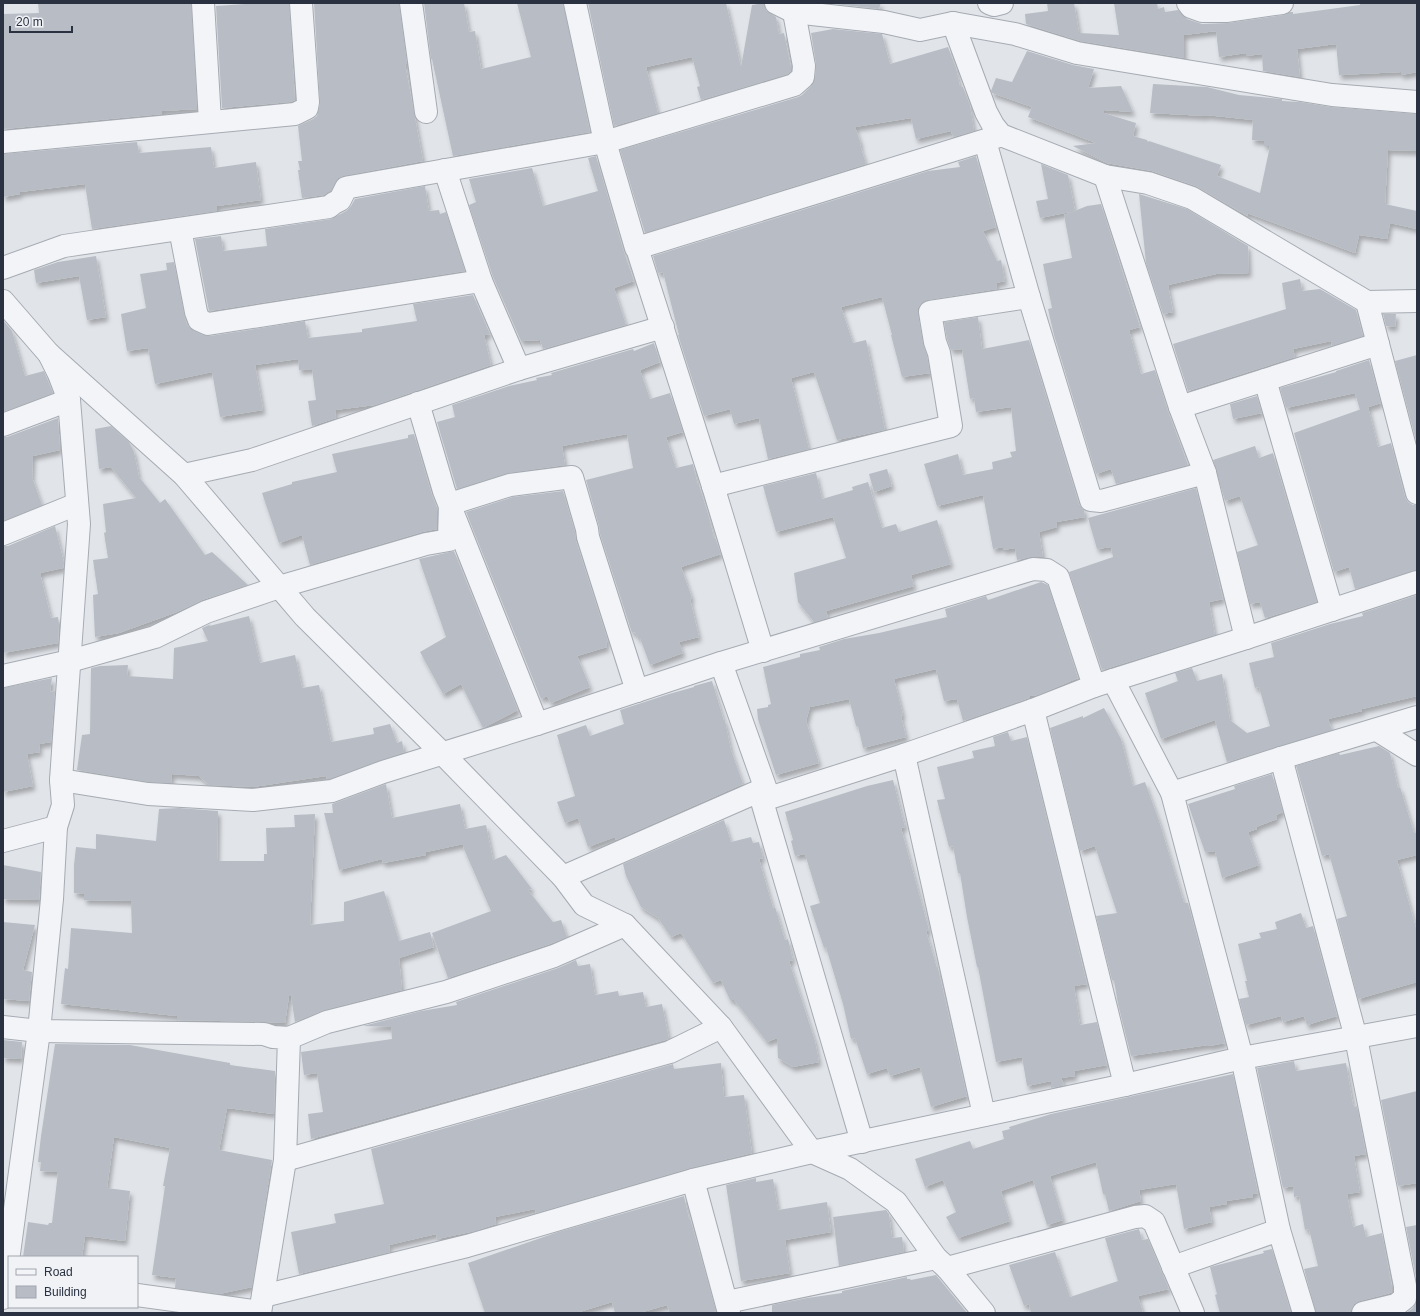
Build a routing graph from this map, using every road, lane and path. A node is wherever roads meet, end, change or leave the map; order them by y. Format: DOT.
graph roads {
  1 [pos="204,3"];
  2 [pos="301,3"];
  3 [pos="411,3"];
  4 [pos="575,3"];
  5 [pos="989,3"];
  6 [pos="1002,3"];
  7 [pos="1188,3"];
  8 [pos="1282,3"];
  9 [pos="785,8"];
  10 [pos="953,23"];
  11 [pos="1417,102"];
  12 [pos="426,112"];
  13 [pos="210,121"];
  14 [pos="993,138"];
  15 [pos="3,142"];
  16 [pos="605,142"];
  17 [pos="445,170"];
  18 [pos="1105,176"];
  19 [pos="180,229"];
  20 [pos="637,248"];
  21 [pos="3,268"];
  22 [pos="481,281"];
  23 [pos="1029,297"];
  24 [pos="3,301"];
  25 [pos="1367,302"];
  26 [pos="1417,302"];
  27 [pos="663,327"];
  28 [pos="1378,344"];
  29 [pos="49,354"];
  30 [pos="519,369"];
  31 [pos="1265,380"];
  32 [pos="69,400"];
  33 [pos="418,403"];
  34 [pos="1180,407"];
  35 [pos="3,425"];
  36 [pos="1205,473"];
  37 [pos="184,475"];
  38 [pos="713,486"];
  39 [pos="1417,493"];
  40 [pos="77,504"];
  41 [pos="450,504"];
  42 [pos="3,534"];
  43 [pos="1417,582"];
  44 [pos="279,587"];
  45 [pos="1332,610"];
  46 [pos="1246,638"];
  47 [pos="763,651"];
  48 [pos="70,661"];
  49 [pos="721,663"];
  50 [pos="3,676"];
  51 [pos="1104,683"];
  52 [pos="637,691"];
  53 [pos="1033,710"];
  54 [pos="1417,717"];
  55 [pos="538,724"];
  56 [pos="1377,730"];
  57 [pos="442,753"];
  58 [pos="904,755"];
  59 [pos="1417,755"];
  60 [pos="1281,758"];
  61 [pos="62,780"];
  62 [pos="1172,793"];
  63 [pos="764,795"];
  64 [pos="56,827"];
  65 [pos="3,841"];
  66 [pos="563,877"];
  67 [pos="625,925"];
  68 [pos="720,1026"];
  69 [pos="1417,1026"];
  70 [pos="3,1027"];
  71 [pos="39,1031"];
  72 [pos="289,1038"];
  73 [pos="1356,1038"];
  74 [pos="1242,1058"];
  75 [pos="1125,1085"];
  76 [pos="984,1115"];
  77 [pos="862,1142"];
  78 [pos="812,1152"];
  79 [pos="285,1160"];
  80 [pos="693,1180"];
  81 [pos="1279,1230"];
  82 [pos="10,1256"];
  83 [pos="941,1263"];
  84 [pos="1173,1267"];
  85 [pos="8,1269"];
  86 [pos="6,1284"];
  87 [pos="138,1295"];
  88 [pos="261,1307"];
  89 [pos="727,1310"];
  90 [pos="984,1313"];
  91 [pos="1193,1313"];
  92 [pos="1304,1313"];
  93 [pos="1363,1313"];
  1 -- 13 [label="street"];
  2 -- 13 [label="street"];
  3 -- 12 [label="street"];
  4 -- 16 [label="street"];
  5 -- 6 [label="street"];
  7 -- 8 [label="street"];
  9 -- 10 [label="street"];
  9 -- 16 [label="street"];
  10 -- 11 [label="street"];
  10 -- 14 [label="street"];
  13 -- 15 [label="street"];
  14 -- 18 [label="street"];
  14 -- 20 [label="street"];
  14 -- 23 [label="street"];
  16 -- 17 [label="street"];
  16 -- 20 [label="street"];
  17 -- 19 [label="street"];
  17 -- 22 [label="street"];
  18 -- 25 [label="street"];
  18 -- 34 [label="street"];
  19 -- 21 [label="street"];
  19 -- 22 [label="street"];
  20 -- 27 [label="street"];
  22 -- 30 [label="street"];
  23 -- 36 [label="street"];
  23 -- 38 [label="street"];
  24 -- 29 [label="street"];
  25 -- 26 [label="street"];
  25 -- 28 [label="street"];
  27 -- 30 [label="street"];
  27 -- 38 [label="street"];
  28 -- 31 [label="street"];
  28 -- 39 [label="street"];
  29 -- 32 [label="street"];
  29 -- 37 [label="street"];
  30 -- 33 [label="street"];
  31 -- 34 [label="street"];
  31 -- 45 [label="street"];
  32 -- 35 [label="street"];
  32 -- 40 [label="street"];
  33 -- 37 [label="street"];
  33 -- 41 [label="street"];
  34 -- 36 [label="street"];
  36 -- 46 [label="street"];
  37 -- 44 [label="street"];
  38 -- 47 [label="street"];
  40 -- 42 [label="street"];
  40 -- 48 [label="street"];
  41 -- 44 [label="street"];
  41 -- 52 [label="street"];
  41 -- 55 [label="street"];
  43 -- 45 [label="street"];
  44 -- 48 [label="street"];
  44 -- 57 [label="street"];
  45 -- 46 [label="street"];
  46 -- 51 [label="street"];
  47 -- 49 [label="street"];
  47 -- 51 [label="street"];
  48 -- 50 [label="street"];
  48 -- 61 [label="street"];
  49 -- 52 [label="street"];
  49 -- 63 [label="street"];
  51 -- 53 [label="street"];
  51 -- 62 [label="street"];
  52 -- 55 [label="street"];
  53 -- 58 [label="street"];
  53 -- 75 [label="street"];
  54 -- 56 [label="street"];
  55 -- 57 [label="street"];
  56 -- 59 [label="street"];
  56 -- 60 [label="street"];
  57 -- 61 [label="street"];
  57 -- 66 [label="street"];
  58 -- 63 [label="street"];
  58 -- 76 [label="street"];
  60 -- 62 [label="street"];
  60 -- 73 [label="street"];
  61 -- 64 [label="street"];
  62 -- 74 [label="street"];
  63 -- 66 [label="street"];
  63 -- 77 [label="street"];
  64 -- 65 [label="street"];
  64 -- 71 [label="street"];
  66 -- 67 [label="street"];
  67 -- 68 [label="street"];
  67 -- 72 [label="street"];
  68 -- 78 [label="street"];
  68 -- 79 [label="street"];
  69 -- 73 [label="street"];
  70 -- 71 [label="street"];
  71 -- 72 [label="street"];
  71 -- 82 [label="street"];
  72 -- 79 [label="street"];
  73 -- 74 [label="street"];
  73 -- 93 [label="street"];
  74 -- 75 [label="street"];
  74 -- 81 [label="street"];
  75 -- 76 [label="street"];
  76 -- 77 [label="street"];
  77 -- 78 [label="street"];
  78 -- 80 [label="street"];
  78 -- 83 [label="street"];
  79 -- 88 [label="street"];
  80 -- 88 [label="street"];
  80 -- 89 [label="street"];
  81 -- 84 [label="street"];
  81 -- 92 [label="street"];
  83 -- 84 [label="street"];
  83 -- 89 [label="street"];
  83 -- 90 [label="street"];
  84 -- 91 [label="street"];
  85 -- 86 [label="street"];
  87 -- 88 [label="street"];
}
